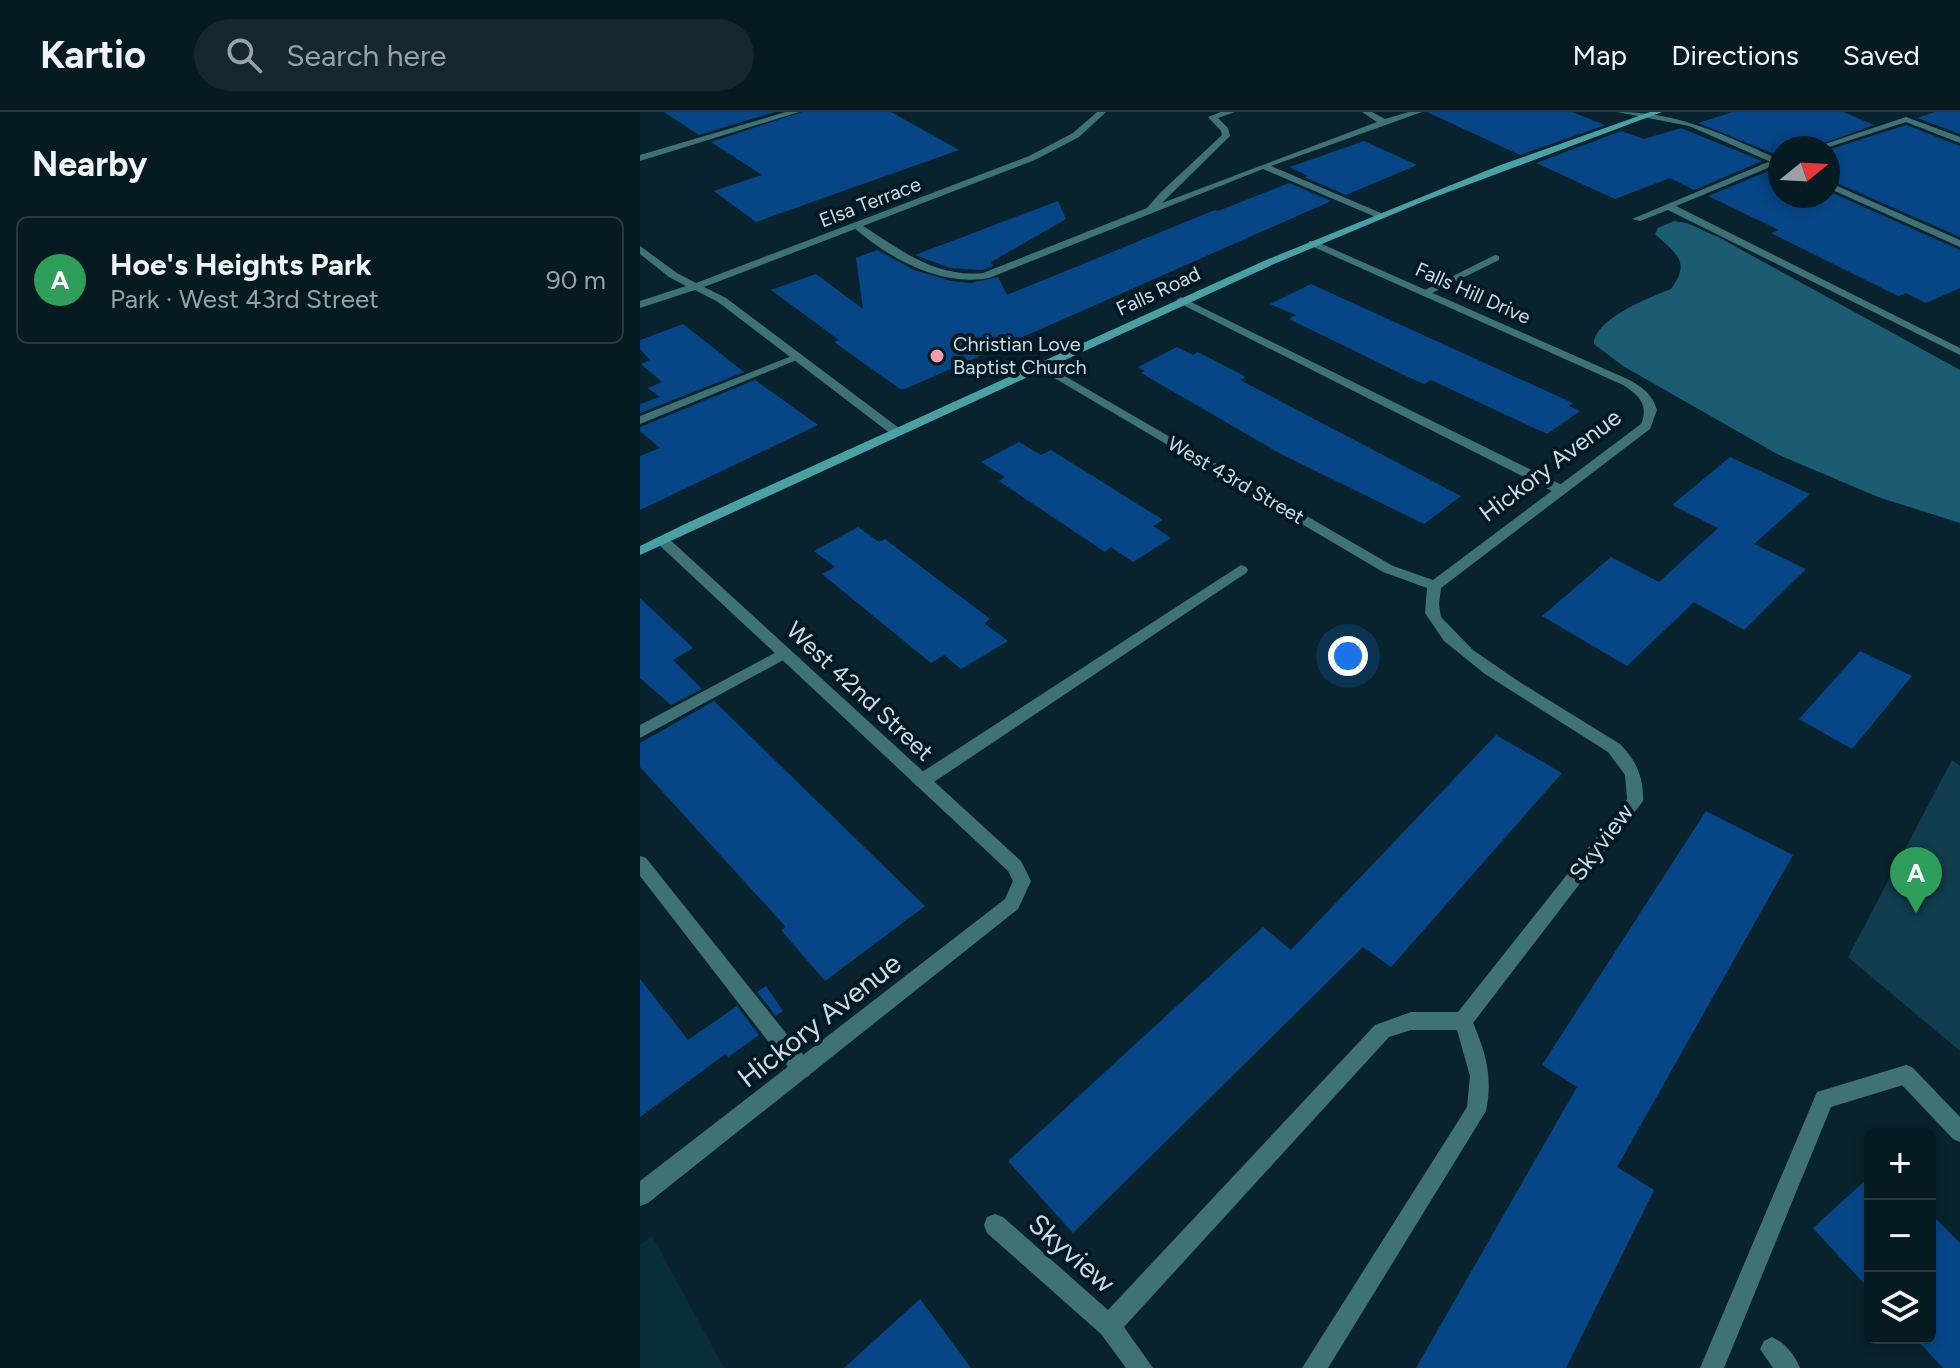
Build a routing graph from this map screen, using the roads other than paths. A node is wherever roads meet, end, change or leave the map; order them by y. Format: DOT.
graph roads {
  1 [pos="795,112"];
  2 [pos="1102,112"];
  3 [pos="1231,112"];
  4 [pos="1366,112"];
  5 [pos="1418,112"];
  6 [pos="1621,112"];
  7 [pos="1928,112"];
  8 [pos="1653,114"];
  9 [pos="1906,119"];
  10 [pos="1384,122"];
  11 [pos="1960,140"];
  12 [pos="1840,141"];
  13 [pos="1768,156"];
  14 [pos="640,158"];
  15 [pos="1768,165"];
  16 [pos="1263,166"];
  17 [pos="1840,190"];
  18 [pos="1668,206"];
  19 [pos="1151,210"];
  20 [pos="1378,215"];
  21 [pos="1637,219"];
  22 [pos="857,226"];
  23 [pos="1312,243"];
  24 [pos="1960,244"];
  25 [pos="640,249"];
  26 [pos="1495,258"];
  27 [pos="695,287"];
  28 [pos="1426,292"];
  29 [pos="1181,300"];
  30 [pos="640,305"];
  31 [pos="1960,352"];
  32 [pos="798,357"];
  33 [pos="1040,366"];
  34 [pos="1619,379"];
  35 [pos="640,420"];
  36 [pos="895,431"];
  37 [pos="1559,489"];
  38 [pos="662,540"];
  39 [pos="640,551"];
  40 [pos="1241,570"];
  41 [pos="1435,586"];
  42 [pos="784,653"];
  43 [pos="640,732"];
  44 [pos="922,781"];
  45 [pos="640,863"];
  46 [pos="1022,881"];
  47 [pos="1463,1021"];
  48 [pos="802,1069"];
  49 [pos="1960,1132"];
  50 [pos="640,1195"];
  51 [pos="995,1225"];
  52 [pos="1109,1326"];
  53 [pos="1772,1349"];
  54 [pos="1141,1368"];
  55 [pos="1314,1368"];
  56 [pos="1712,1368"];
  57 [pos="1788,1368"];
  1 -- 14 [label="street"];
  2 -- 22 [label="street, Elsa Terrace"];
  3 -- 19 [label="street"];
  4 -- 10 [label="street"];
  5 -- 10 [label="street"];
  6 -- 8 [label="street"];
  7 -- 9 [label="street"];
  8 -- 13 [label="street"];
  8 -- 20 [label="main road, Falls Road"];
  9 -- 11 [label="street"];
  9 -- 12 [label="street"];
  10 -- 16 [label="street"];
  15 -- 18 [label="street"];
  16 -- 19 [label="street"];
  16 -- 20 [label="street"];
  17 -- 24 [label="street"];
  18 -- 21 [label="street"];
  18 -- 31 [label="street"];
  19 -- 22 [label="street"];
  20 -- 23 [label="main road, Falls Road"];
  22 -- 27 [label="street, Elsa Terrace"];
  23 -- 28 [label="street, Falls Hill Drive"];
  23 -- 29 [label="main road, Falls Road"];
  25 -- 27 [label="street"];
  26 -- 28 [label="street"];
  27 -- 30 [label="street, Elsa Terrace"];
  27 -- 32 [label="street"];
  28 -- 34 [label="street, Falls Hill Drive"];
  29 -- 33 [label="main road, Falls Road"];
  29 -- 37 [label="street"];
  32 -- 35 [label="street"];
  32 -- 36 [label="street"];
  33 -- 36 [label="main road, Falls Road"];
  33 -- 41 [label="street, West 43rd Street"];
  34 -- 37 [label="street, Hickory Avenue"];
  36 -- 38 [label="main road, Falls Road"];
  37 -- 41 [label="street, Hickory Avenue"];
  38 -- 39 [label="main road, Falls Road"];
  38 -- 42 [label="street, West 42nd Street"];
  40 -- 44 [label="street"];
  41 -- 47 [label="street, Skyview"];
  42 -- 43 [label="street"];
  42 -- 44 [label="street, West 42nd Street"];
  44 -- 46 [label="street, West 42nd Street"];
  45 -- 48 [label="street"];
  46 -- 48 [label="street, Hickory Avenue"];
  47 -- 52 [label="street, Skyview"];
  47 -- 55 [label="street"];
  48 -- 50 [label="street, Hickory Avenue"];
  49 -- 56 [label="street"];
  51 -- 52 [label="street, Skyview"];
  52 -- 54 [label="street, Skyview"];
  53 -- 57 [label="street"];
}
